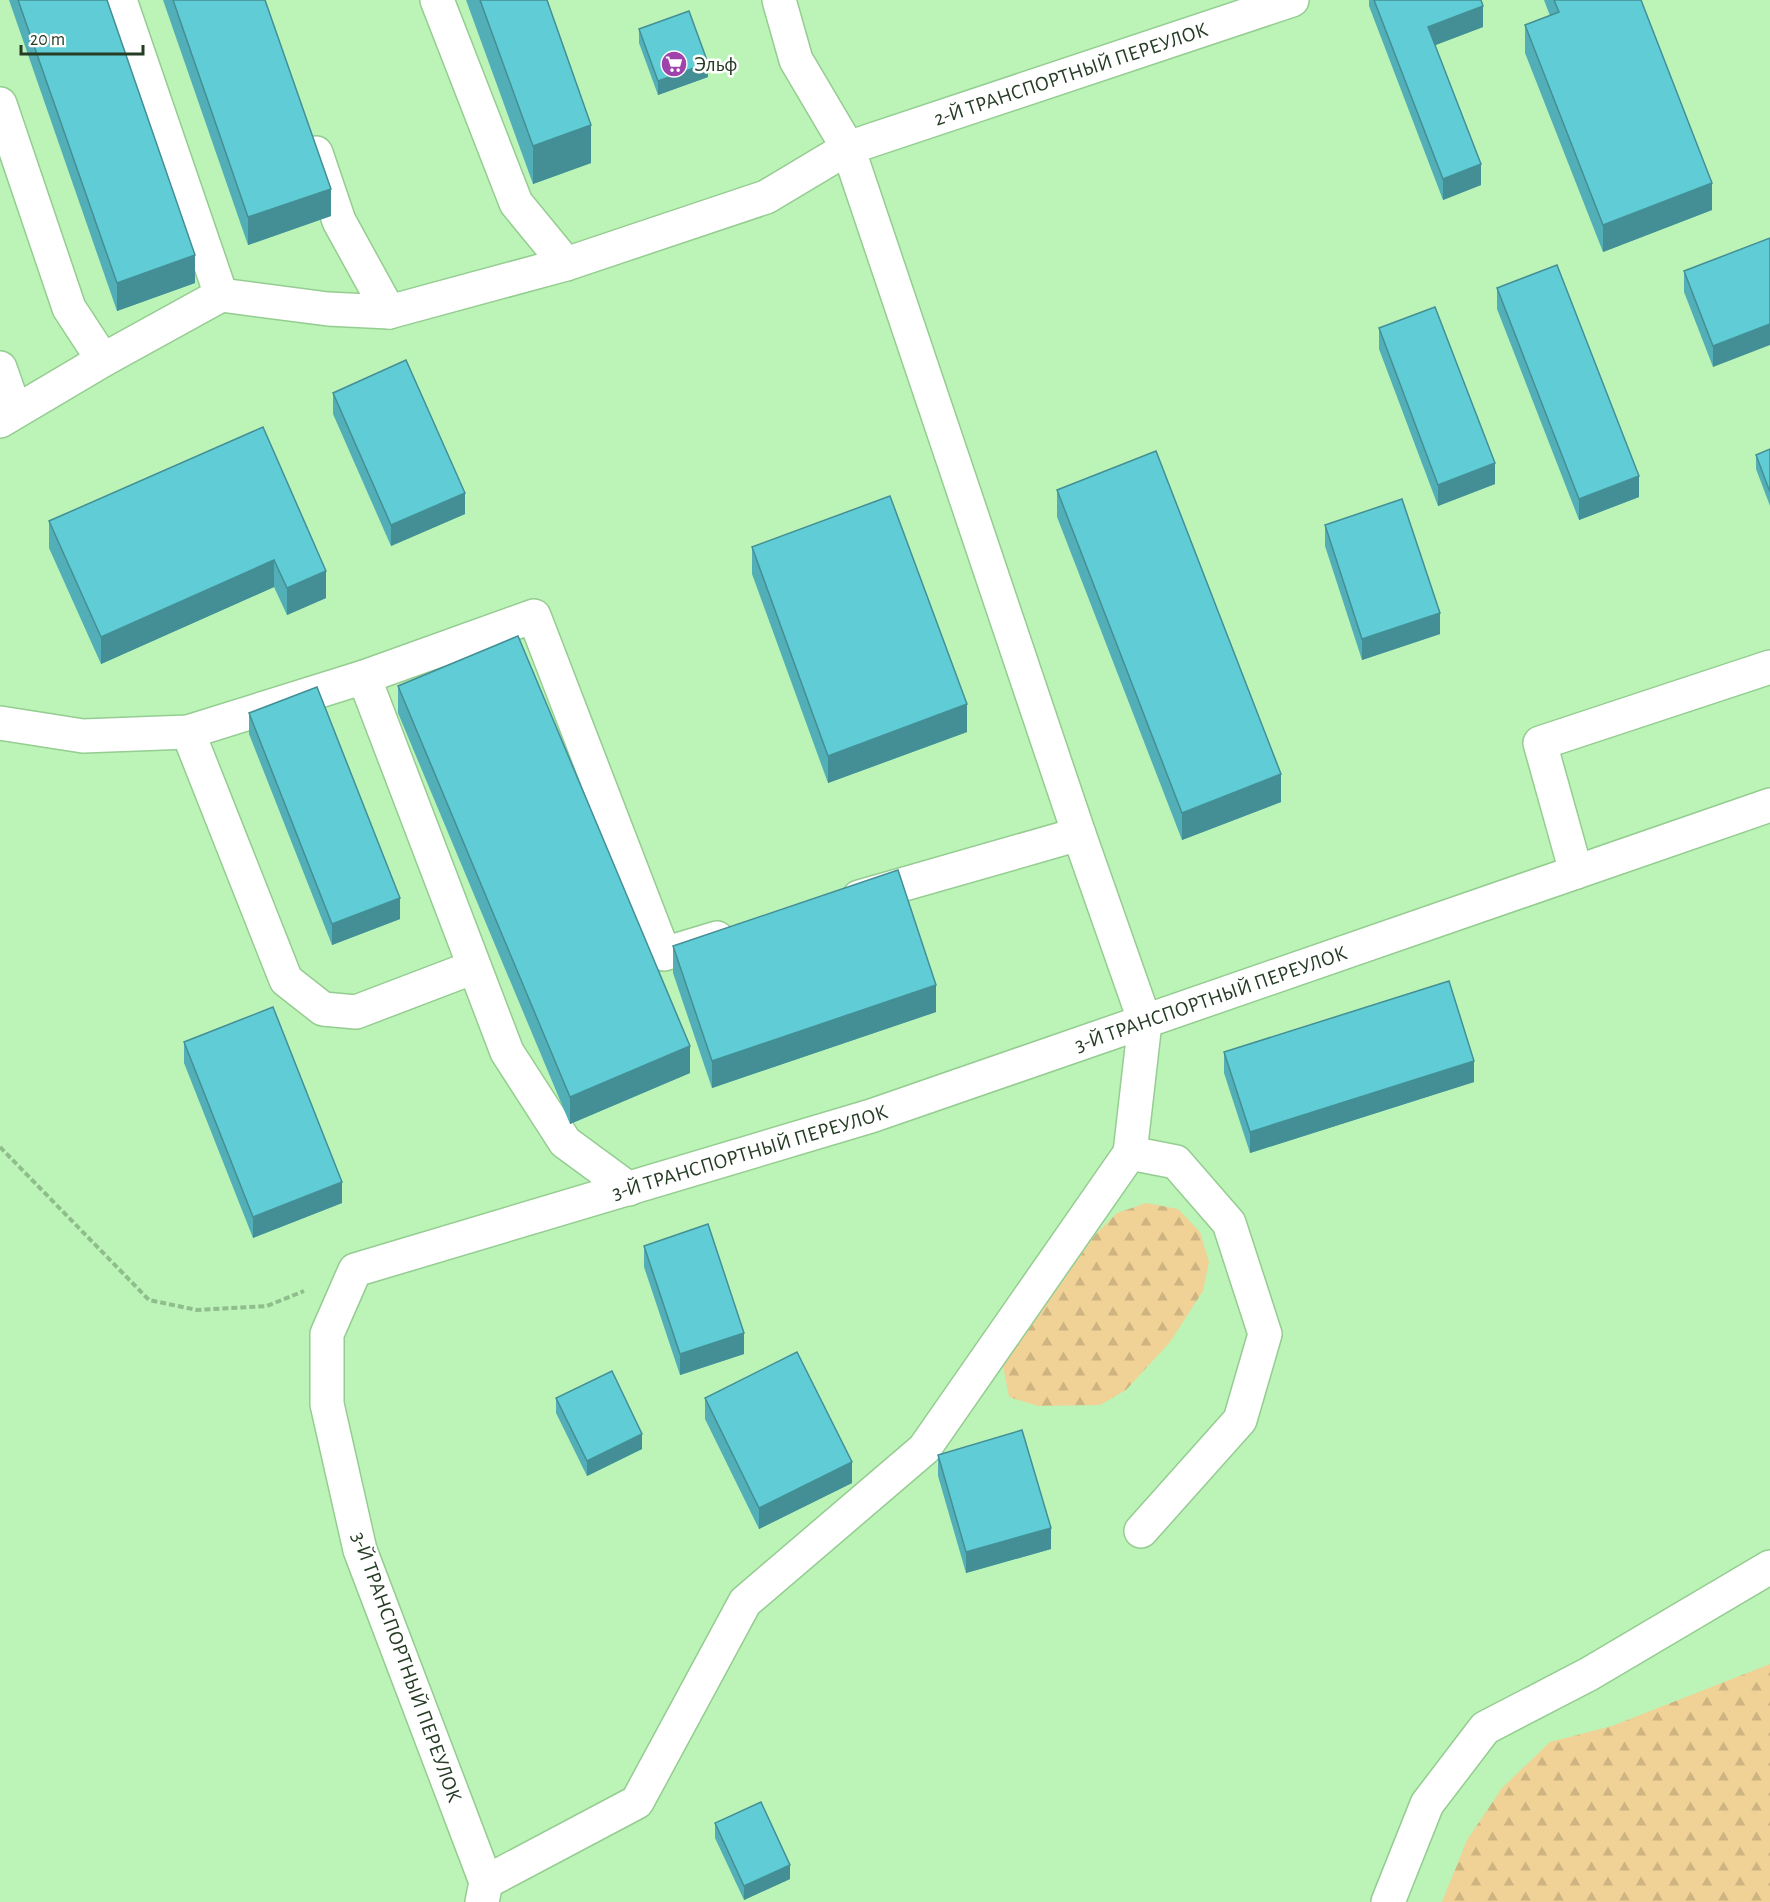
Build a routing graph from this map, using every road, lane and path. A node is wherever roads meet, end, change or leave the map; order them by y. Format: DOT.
graph roads {
  1 [pos="120,0"];
  2 [pos="437,0"];
  3 [pos="779,0"];
  4 [pos="1292,0"];
  5 [pos="0,104"];
  6 [pos="306,122"];
  7 [pos="848,148"];
  8 [pos="566,264"];
  9 [pos="221,295"];
  10 [pos="389,312"];
  11 [pos="103,360"];
  12 [pos="0,368"];
  13 [pos="8,416"];
  14 [pos="1770,667"];
  15 [pos="364,677"];
  16 [pos="0,723"];
  17 [pos="188,732"];
  18 [pos="1770,804"];
  19 [pos="1079,834"];
  20 [pos="1576,872"];
  21 [pos="837,904"];
  22 [pos="745,930"];
  23 [pos="474,967"];
  24 [pos="1145,1022"];
  25 [pos="0,1147"];
  26 [pos="1130,1153"];
  27 [pos="629,1188"];
  28 [pos="355,1270"];
  29 [pos="1141,1531"];
  30 [pos="1770,1567"];
  31 [pos="484,1892"];
  32 [pos="1388,1902"];
  1 -- 9 [label="street"];
  2 -- 8 [label="street"];
  3 -- 7 [label="street"];
  4 -- 7 [label="street, 2-Й ТРАНСПОРТНЫЙ ПЕРЕУЛОК"];
  5 -- 11 [label="street"];
  6 -- 10 [label="street"];
  7 -- 8 [label="street, 2-Й ТРАНСПОРТНЫЙ ПЕРЕУЛОК"];
  7 -- 19 [label="street"];
  8 -- 10 [label="street, 2-Й ТРАНСПОРТНЫЙ ПЕРЕУЛОК"];
  9 -- 10 [label="street, 2-Й ТРАНСПОРТНЫЙ ПЕРЕУЛОК"];
  9 -- 11 [label="street"];
  11 -- 13 [label="street"];
  12 -- 13 [label="street"];
  14 -- 20 [label="street"];
  15 -- 17 [label="street"];
  15 -- 22 [label="street"];
  15 -- 23 [label="street"];
  16 -- 17 [label="street"];
  17 -- 23 [label="street"];
  18 -- 20 [label="street, 3-Й ТРАНСПОРТНЫЙ ПЕРЕУЛОК"];
  19 -- 21 [label="street"];
  19 -- 24 [label="street"];
  20 -- 24 [label="street, 3-Й ТРАНСПОРТНЫЙ ПЕРЕУЛОК"];
  23 -- 27 [label="street"];
  24 -- 26 [label="street"];
  24 -- 27 [label="street, 3-Й ТРАНСПОРТНЫЙ ПЕРЕУЛОК"];
  25 -- 28 [label="path"];
  26 -- 29 [label="street"];
  26 -- 31 [label="street"];
  27 -- 28 [label="street, 3-Й ТРАНСПОРТНЫЙ ПЕРЕУЛОК"];
  28 -- 31 [label="street, 3-Й ТРАНСПОРТНЫЙ ПЕРЕУЛОК"];
  30 -- 32 [label="street"];
}
